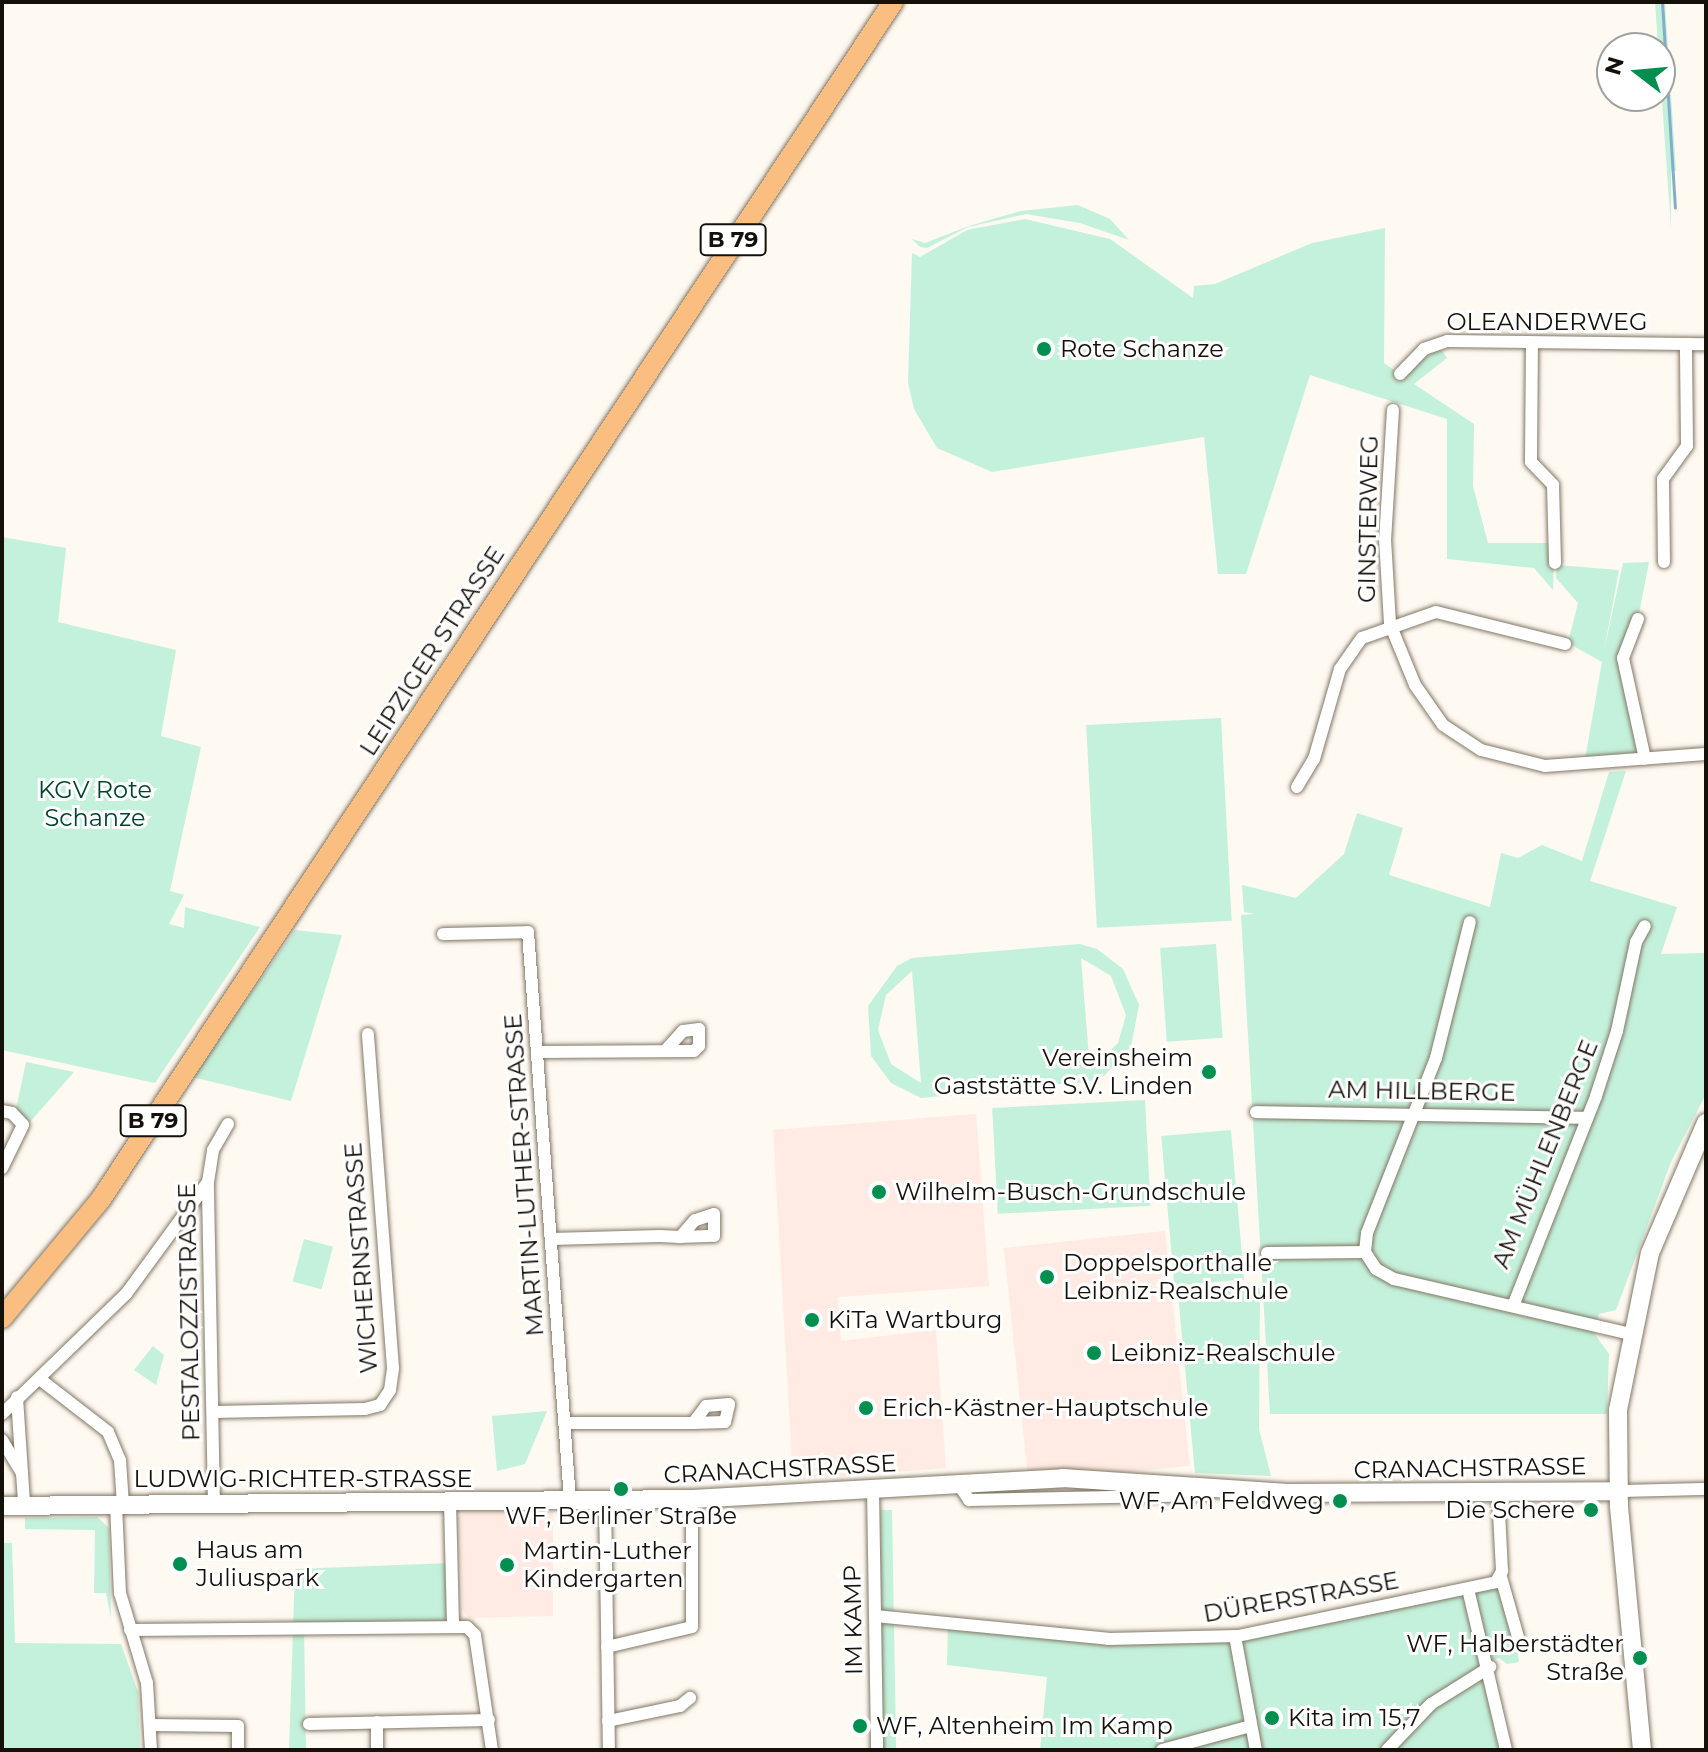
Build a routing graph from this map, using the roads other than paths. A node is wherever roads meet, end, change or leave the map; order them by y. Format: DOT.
graph roads {
  1 [pos="893,2"];
  2 [pos="1532,343"];
  3 [pos="1686,344"];
  4 [pos="1706,344"];
  5 [pos="1400,374"];
  6 [pos="1393,410"];
  7 [pos="1664,562"];
  8 [pos="1555,563"];
  9 [pos="1638,619"];
  10 [pos="1390,624"];
  11 [pos="1565,644"];
  12 [pos="1706,754"];
  13 [pos="1645,759"];
  14 [pos="1297,787"];
  15 [pos="1470,922"];
  16 [pos="1645,926"];
  17 [pos="443,934"];
  18 [pos="368,1034"];
  19 [pos="665,1051"];
  20 [pos="537,1052"];
  21 [pos="2,1111"];
  22 [pos="1256,1112"];
  23 [pos="1415,1116"];
  24 [pos="1587,1118"];
  25 [pos="1706,1123"];
  26 [pos="228,1124"];
  27 [pos="2,1168"];
  28 [pos="208,1182"];
  29 [pos="680,1237"];
  30 [pos="551,1239"];
  31 [pos="1365,1252"];
  32 [pos="1267,1253"];
  33 [pos="1513,1306"];
  34 [pos="2,1318"];
  35 [pos="1630,1334"];
  36 [pos="41,1380"];
  37 [pos="17,1397"];
  38 [pos="213,1412"];
  39 [pos="2,1414"];
  40 [pos="565,1423"];
  41 [pos="693,1423"];
  42 [pos="2,1440"];
  43 [pos="22,1473"];
  44 [pos="873,1489"];
  45 [pos="1706,1489"];
  46 [pos="1498,1491"];
  47 [pos="1618,1491"];
  48 [pos="692,1499"];
  49 [pos="570,1500"];
  50 [pos="605,1500"];
  51 [pos="450,1502"];
  52 [pos="214,1504"];
  53 [pos="24,1505"];
  54 [pos="120,1505"];
  55 [pos="2,1506"];
  56 [pos="1501,1577"];
  57 [pos="1468,1589"];
  58 [pos="875,1616"];
  59 [pos="453,1627"];
  60 [pos="130,1630"];
  61 [pos="1235,1636"];
  62 [pos="1518,1637"];
  63 [pos="607,1647"];
  64 [pos="1490,1667"];
  65 [pos="690,1698"];
  66 [pos="489,1720"];
  67 [pos="608,1721"];
  68 [pos="377,1722"];
  69 [pos="309,1724"];
  70 [pos="150,1725"];
  71 [pos="1251,1726"];
  72 [pos="151,1750"];
  73 [pos="238,1750"];
  74 [pos="377,1750"];
  75 [pos="492,1750"];
  76 [pos="609,1750"];
  77 [pos="877,1750"];
  78 [pos="1162,1750"];
  79 [pos="1256,1750"];
  80 [pos="1387,1750"];
  81 [pos="1506,1750"];
  82 [pos="1642,1750"];
  1 -- 34 [label="main road, LEIPZIGER STRASSE / B 79"];
  2 -- 3 [label="street, OLEANDERWEG"];
  2 -- 5 [label="street, OLEANDERWEG"];
  2 -- 8 [label="street"];
  3 -- 4 [label="street, OLEANDERWEG"];
  3 -- 7 [label="street"];
  6 -- 10 [label="street, GINSTERWEG"];
  9 -- 13 [label="street"];
  10 -- 11 [label="street"];
  10 -- 13 [label="street, GINSTERWEG"];
  10 -- 14 [label="street"];
  12 -- 13 [label="street, GINSTERWEG"];
  15 -- 23 [label="street"];
  16 -- 24 [label="street, AM MÜHLENBERGE"];
  17 -- 20 [label="street, MARTIN-LUTHER-STRASSE"];
  18 -- 38 [label="street, WICHERNSTRASSE"];
  19 -- 20 [label="street"];
  20 -- 30 [label="street, MARTIN-LUTHER-STRASSE"];
  21 -- 27 [label="street"];
  22 -- 23 [label="street, AM HILLBERGE"];
  23 -- 24 [label="street, AM HILLBERGE"];
  23 -- 31 [label="street"];
  24 -- 33 [label="street, AM MÜHLENBERGE"];
  25 -- 35 [label="street"];
  26 -- 28 [label="street, PESTALOZZISTRASSE"];
  28 -- 36 [label="street"];
  28 -- 38 [label="street, PESTALOZZISTRASSE"];
  29 -- 30 [label="street"];
  30 -- 40 [label="street, MARTIN-LUTHER-STRASSE"];
  31 -- 32 [label="street"];
  31 -- 33 [label="street"];
  33 -- 35 [label="street"];
  35 -- 47 [label="street"];
  36 -- 37 [label="street"];
  36 -- 54 [label="street"];
  37 -- 39 [label="street"];
  37 -- 43 [label="street"];
  38 -- 52 [label="street, PESTALOZZISTRASSE"];
  40 -- 41 [label="street"];
  40 -- 49 [label="street, MARTIN-LUTHER-STRASSE"];
  42 -- 43 [label="street"];
  43 -- 53 [label="street"];
  44 -- 46 [label="street, CRANACHSTRASSE"];
  44 -- 48 [label="street, CRANACHSTRASSE"];
  44 -- 58 [label="street, IM KAMP"];
  45 -- 47 [label="street, CRANACHSTRASSE"];
  46 -- 47 [label="street, CRANACHSTRASSE"];
  46 -- 56 [label="street"];
  47 -- 82 [label="street"];
  48 -- 50 [label="street, CRANACHSTRASSE"];
  48 -- 63 [label="street"];
  49 -- 50 [label="street, LUDWIG-RICHTER-STRASSE"];
  49 -- 51 [label="street, LUDWIG-RICHTER-STRASSE"];
  50 -- 63 [label="street"];
  51 -- 52 [label="street, LUDWIG-RICHTER-STRASSE"];
  51 -- 59 [label="street"];
  52 -- 54 [label="street, LUDWIG-RICHTER-STRASSE"];
  53 -- 54 [label="street, LUDWIG-RICHTER-STRASSE"];
  53 -- 55 [label="street, LUDWIG-RICHTER-STRASSE"];
  54 -- 60 [label="street"];
  56 -- 57 [label="street, DÜRERSTRASSE"];
  56 -- 62 [label="street"];
  57 -- 61 [label="street, DÜRERSTRASSE"];
  57 -- 64 [label="street"];
  58 -- 61 [label="street, DÜRERSTRASSE"];
  58 -- 77 [label="street, IM KAMP"];
  59 -- 60 [label="street"];
  59 -- 66 [label="street"];
  60 -- 70 [label="street"];
  61 -- 71 [label="street"];
  63 -- 67 [label="street"];
  64 -- 80 [label="street"];
  64 -- 81 [label="street"];
  65 -- 67 [label="street"];
  66 -- 68 [label="street"];
  66 -- 75 [label="street"];
  67 -- 76 [label="street"];
  68 -- 69 [label="street"];
  68 -- 74 [label="street"];
  70 -- 72 [label="street"];
  70 -- 73 [label="street"];
  71 -- 78 [label="street"];
  71 -- 79 [label="street"];
}
